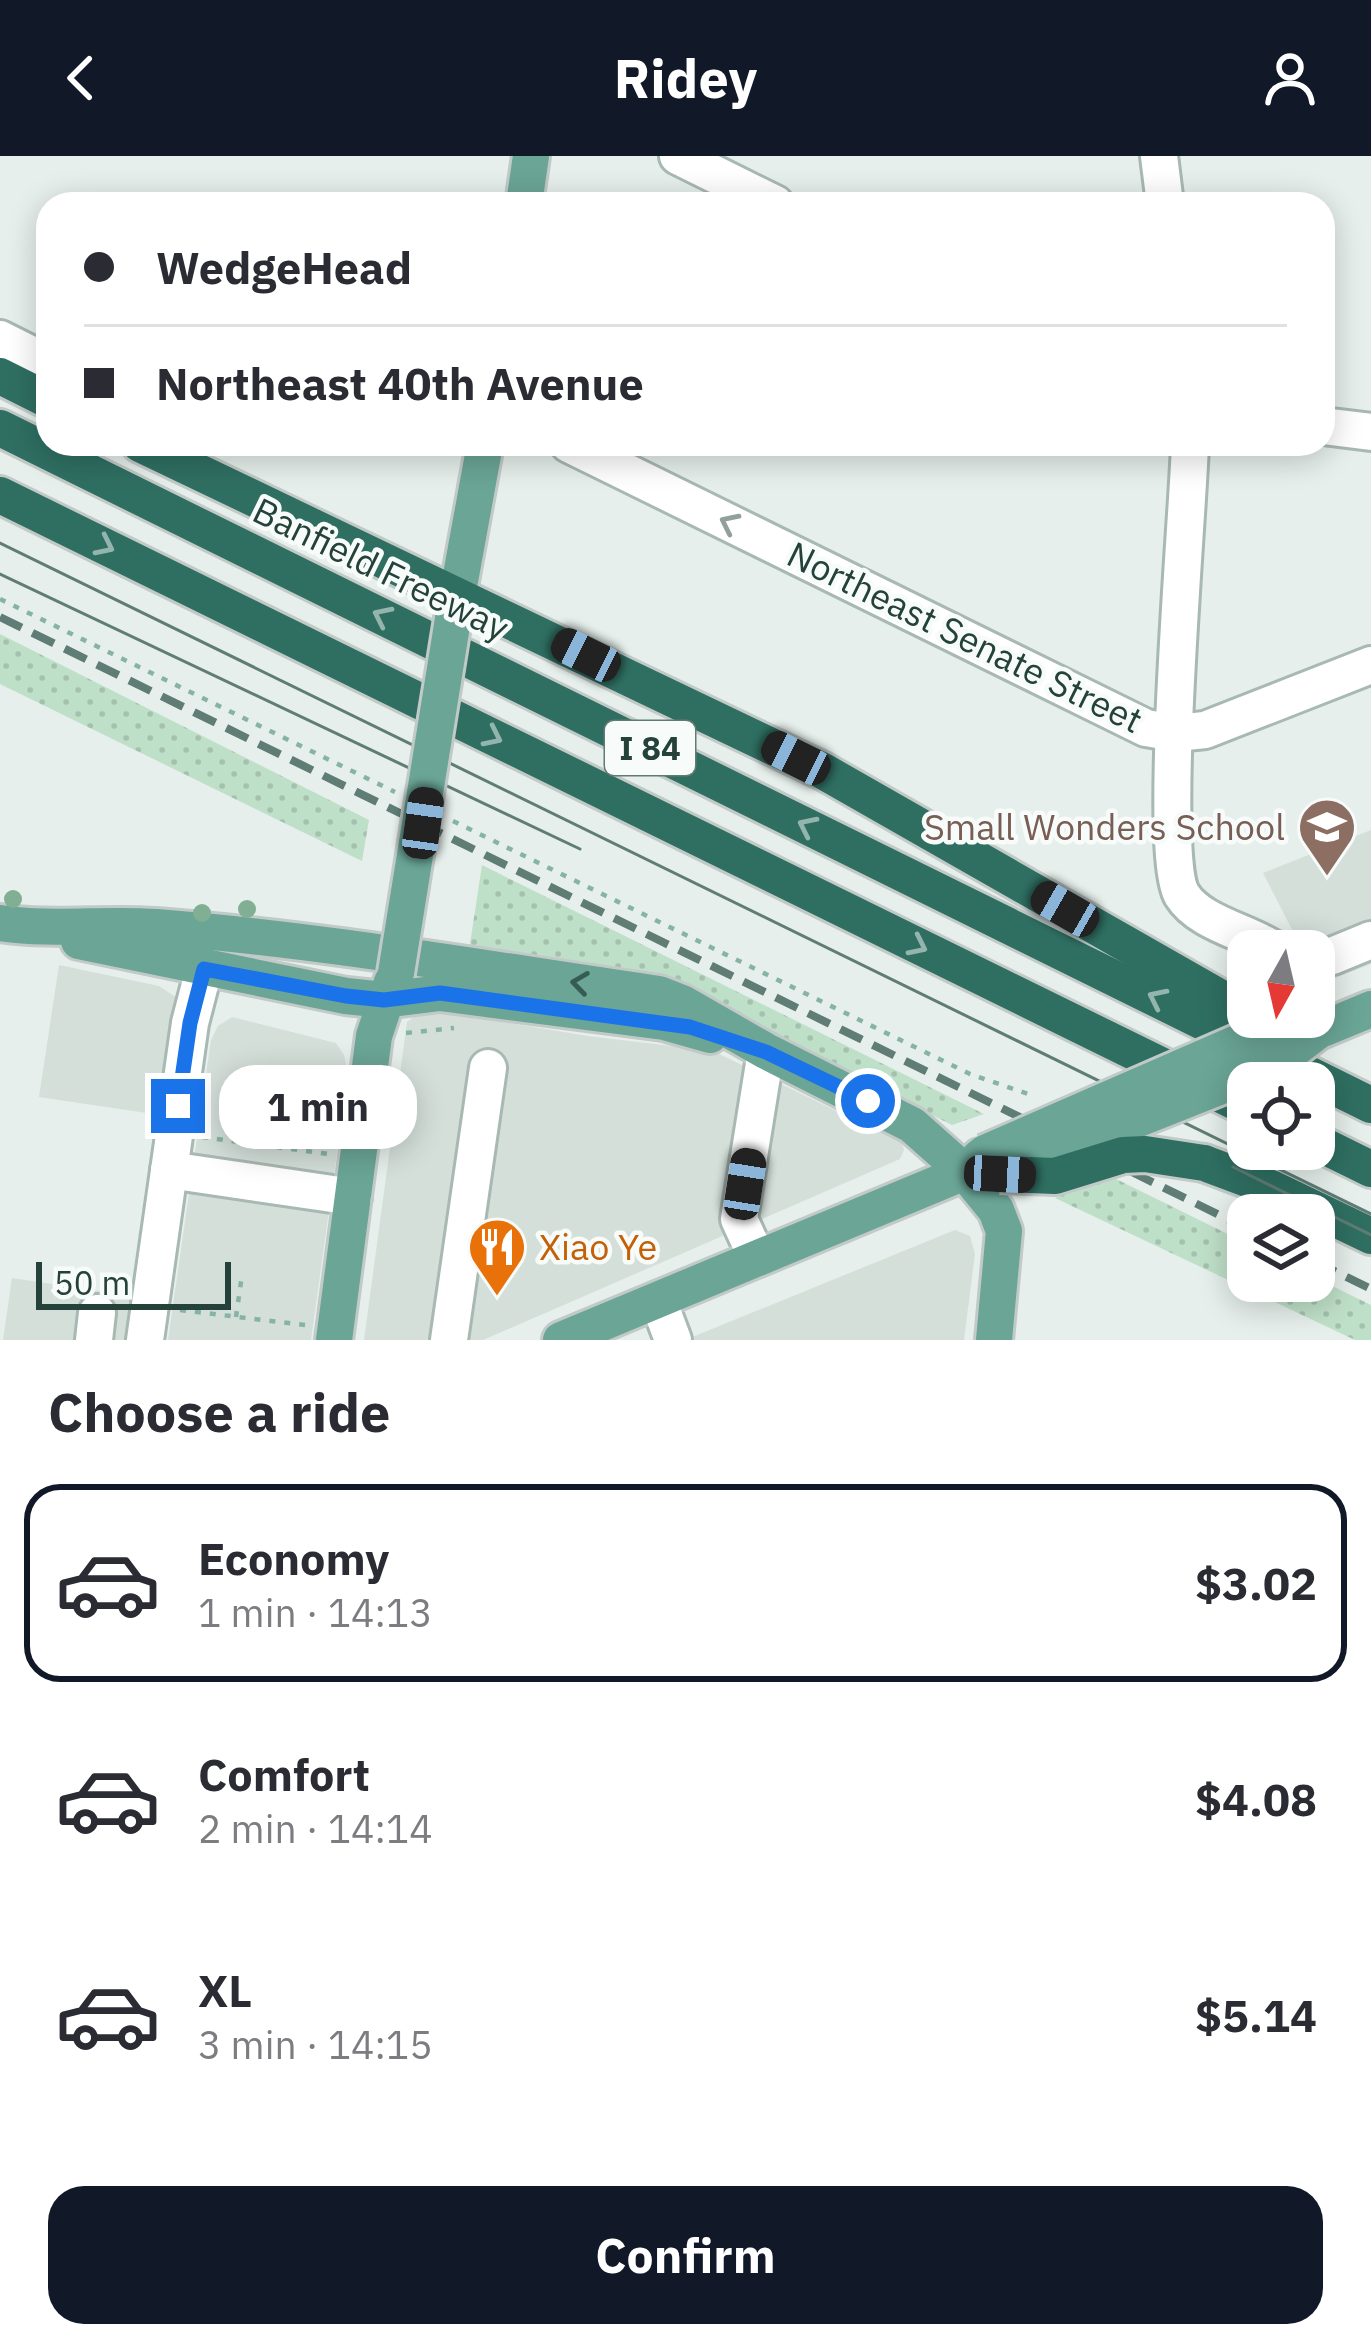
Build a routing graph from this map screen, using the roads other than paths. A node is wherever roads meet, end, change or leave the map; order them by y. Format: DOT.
graph roads {
  1 [pos="531,156"];
  2 [pos="678,156"];
  3 [pos="1159,156"];
  4 [pos="526,192"];
  5 [pos="752,192"];
  6 [pos="1164,192"];
  7 [pos="0,339"];
  8 [pos="36,357"];
  9 [pos="0,376"];
  10 [pos="36,394"];
  11 [pos="0,428"];
  12 [pos="1335,428"];
  13 [pos="1371,433"];
  14 [pos="36,446"];
  15 [pos="57,456"];
  16 [pos="163,456"];
  17 [pos="483,456"];
  18 [pos="593,456"];
  19 [pos="1189,456"];
  20 [pos="0,495"];
  21 [pos="456,606"];
  22 [pos="1371,665"];
  23 [pos="1175,733"];
  24 [pos="0,923"];
  25 [pos="40,929"];
  26 [pos="1235,930"];
  27 [pos="1371,940"];
  28 [pos="1335,955"];
  29 [pos="204,969"];
  30 [pos="393,1002"];
  31 [pos="1371,1010"];
  32 [pos="1335,1020"];
  33 [pos="1303,1038"];
  34 [pos="766,1052"];
  35 [pos="1287,1062"];
  36 [pos="1292,1062"];
  37 [pos="488,1068"];
  38 [pos="1335,1086"];
  39 [pos="1227,1098"];
  40 [pos="1371,1105"];
  41 [pos="1335,1151"];
  42 [pos="983,1166"];
  43 [pos="1371,1168"];
  44 [pos="169,1169"];
  45 [pos="353,1197"];
  46 [pos="1371,1236"];
  47 [pos="757,1258"];
  48 [pos="658,1300"];
  49 [pos="148,1323"];
  50 [pos="334,1340"];
  51 [pos="449,1340"];
  52 [pos="561,1340"];
  53 [pos="673,1340"];
  54 [pos="994,1340"];
  1 -- 4 [label="main road"];
  2 -- 5 [label="street"];
  3 -- 6 [label="street"];
  7 -- 8 [label="street"];
  9 -- 10 [label="highway"];
  14 -- 11 [label="highway, Banfield Freeway / I 84, one-way"];
  12 -- 13 [label="street"];
  35 -- 15 [label="highway, Banfield Freeway / I 84, one-way"];
  16 -- 21 [label="highway"];
  17 -- 21 [label="main road"];
  23 -- 18 [label="street, Northeast Senate Street, one-way"];
  19 -- 23 [label="street"];
  20 -- 39 [label="highway, I 84, one-way"];
  21 -- 30 [label="main road, bridge"];
  21 -- 36 [label="highway"];
  22 -- 23 [label="street, Northeast Senate Street"];
  23 -- 26 [label="street"];
  24 -- 25 [label="main road"];
  25 -- 29 [label="main road"];
  34 -- 25 [label="main road, one-way"];
  27 -- 28 [label="street"];
  29 -- 30 [label="main road"];
  29 -- 44 [label="street"];
  30 -- 34 [label="main road"];
  30 -- 45 [label="main road"];
  31 -- 32 [label="main road"];
  33 -- 42 [label="main road, bridge"];
  34 -- 42 [label="main road"];
  34 -- 47 [label="street"];
  37 -- 51 [label="street"];
  38 -- 40 [label="highway, Banfield Freeway / I 84"];
  41 -- 43 [label="highway"];
  42 -- 46 [label="highway, bridge"];
  42 -- 47 [label="main road"];
  42 -- 54 [label="main road"];
  44 -- 45 [label="street"];
  44 -- 49 [label="street"];
  45 -- 50 [label="main road"];
  47 -- 48 [label="main road"];
  48 -- 52 [label="main road"];
  48 -- 53 [label="street"];
}
